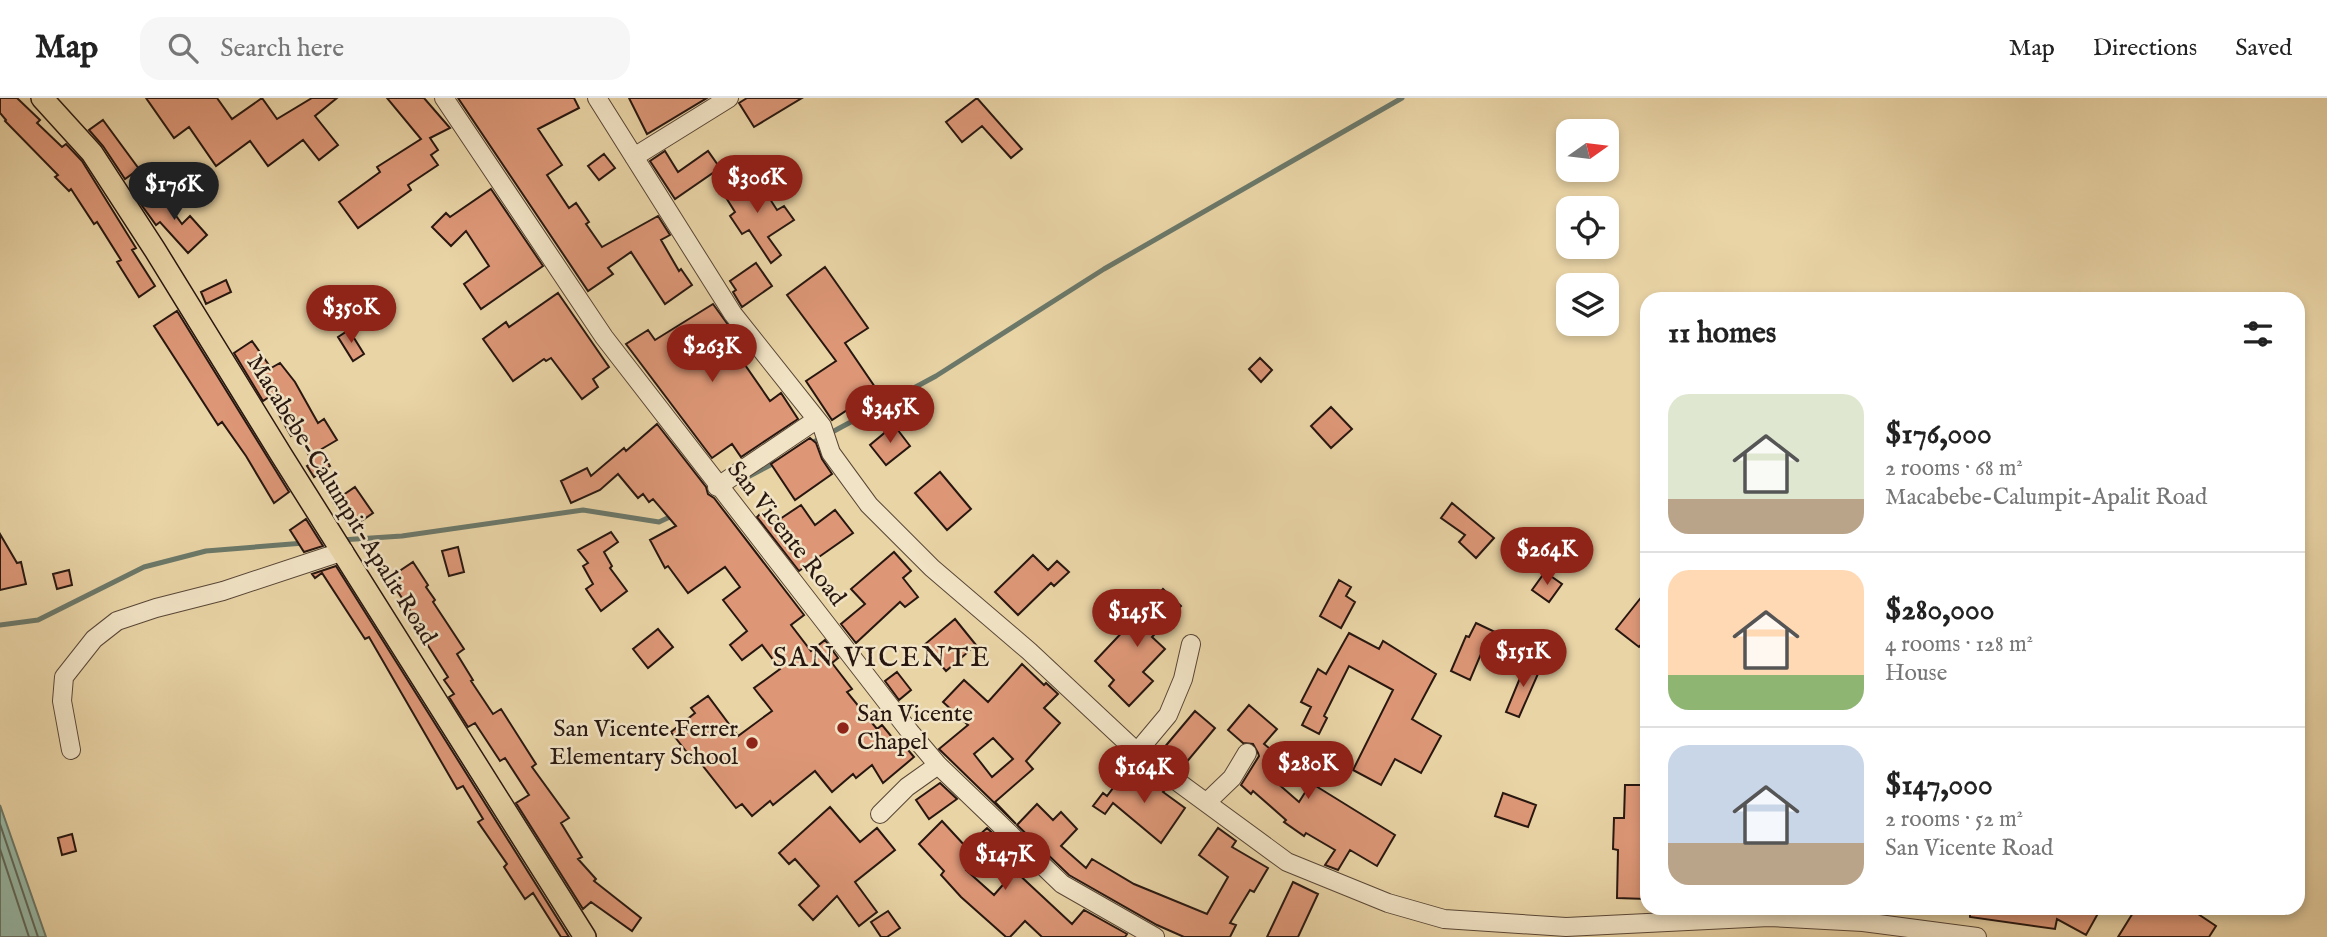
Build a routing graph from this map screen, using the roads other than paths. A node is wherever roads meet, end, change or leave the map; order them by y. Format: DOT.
graph roads {
  1 [pos="42,98"];
  2 [pos="444,98"];
  3 [pos="597,98"];
  4 [pos="729,98"];
  5 [pos="634,157"];
  6 [pos="819,423"];
  7 [pos="721,492"];
  8 [pos="344,551"];
  9 [pos="1191,644"];
  10 [pos="71,750"];
  11 [pos="1138,752"];
  12 [pos="1247,753"];
  13 [pos="938,765"];
  14 [pos="1207,802"];
  15 [pos="880,814"];
  16 [pos="1680,915"];
  17 [pos="1716,915"];
  18 [pos="1147,935"];
  19 [pos="585,937"];
  20 [pos="1977,937"];
  1 -- 8 [label="main road, Macabebe-Calumpit-Apalit Road"];
  2 -- 7 [label="street, San Vicente Road"];
  3 -- 5 [label="street"];
  4 -- 5 [label="street"];
  5 -- 6 [label="street"];
  6 -- 7 [label="street"];
  6 -- 11 [label="street"];
  7 -- 13 [label="street, San Vicente Road"];
  8 -- 10 [label="street"];
  8 -- 19 [label="main road, Macabebe-Calumpit-Apalit Road"];
  9 -- 11 [label="street"];
  11 -- 14 [label="street"];
  12 -- 14 [label="street"];
  13 -- 15 [label="street"];
  13 -- 18 [label="street, San Vicente Road"];
  14 -- 16 [label="street"];
  17 -- 20 [label="street"];
}
